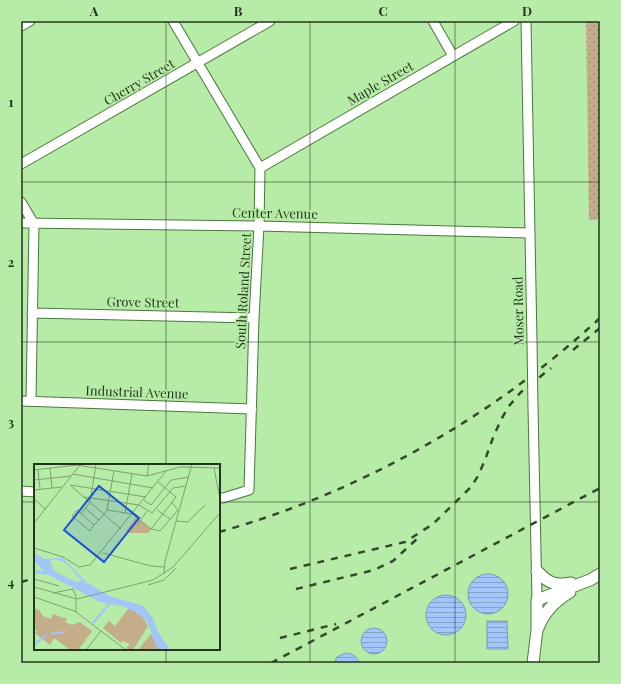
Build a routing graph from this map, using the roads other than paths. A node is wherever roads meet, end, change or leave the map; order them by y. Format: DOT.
graph roads {
  1 [pos="30,21"];
  2 [pos="173,21"];
  3 [pos="270,21"];
  4 [pos="433,21"];
  5 [pos="514,21"];
  6 [pos="526,21"];
  7 [pos="21,26"];
  8 [pos="453,56"];
  9 [pos="197,64"];
  10 [pos="21,164"];
  11 [pos="260,168"];
  12 [pos="21,202"];
  13 [pos="21,223"];
  14 [pos="34,224"];
  15 [pos="259,226"];
  16 [pos="529,233"];
  17 [pos="32,313"];
  18 [pos="254,318"];
  19 [pos="21,401"];
  20 [pos="31,401"];
  21 [pos="252,409"];
  22 [pos="21,491"];
  23 [pos="34,492"];
  24 [pos="220,498"];
  25 [pos="537,571"];
  26 [pos="600,574"];
  27 [pos="590,580"];
  28 [pos="538,600"];
  29 [pos="537,630"];
  30 [pos="533,663"];
  1 -- 7 [label="street"];
  2 -- 9 [label="street"];
  3 -- 9 [label="street, Cherry Street"];
  4 -- 8 [label="street"];
  5 -- 8 [label="street, Maple Street"];
  6 -- 16 [label="street, Moser Road"];
  8 -- 11 [label="street, Maple Street"];
  9 -- 10 [label="street, Cherry Street"];
  9 -- 11 [label="street"];
  11 -- 15 [label="street, South Roland Street"];
  12 -- 14 [label="street"];
  13 -- 14 [label="street, Center Avenue"];
  14 -- 15 [label="street, Center Avenue"];
  14 -- 17 [label="street"];
  15 -- 16 [label="street, Center Avenue"];
  15 -- 18 [label="street, South Roland Street"];
  16 -- 25 [label="street, Moser Road, bridge"];
  17 -- 18 [label="street, Grove Street"];
  17 -- 20 [label="street"];
  18 -- 21 [label="street, South Roland Street"];
  19 -- 20 [label="street, Industrial Avenue"];
  20 -- 21 [label="street, Industrial Avenue"];
  21 -- 24 [label="street, South Roland Street"];
  22 -- 23 [label="street"];
  25 -- 27 [label="street"];
  25 -- 28 [label="street, Moser Road"];
  26 -- 27 [label="street"];
  27 -- 28 [label="street"];
  27 -- 29 [label="street"];
  28 -- 29 [label="street"];
  29 -- 30 [label="street"];
}
